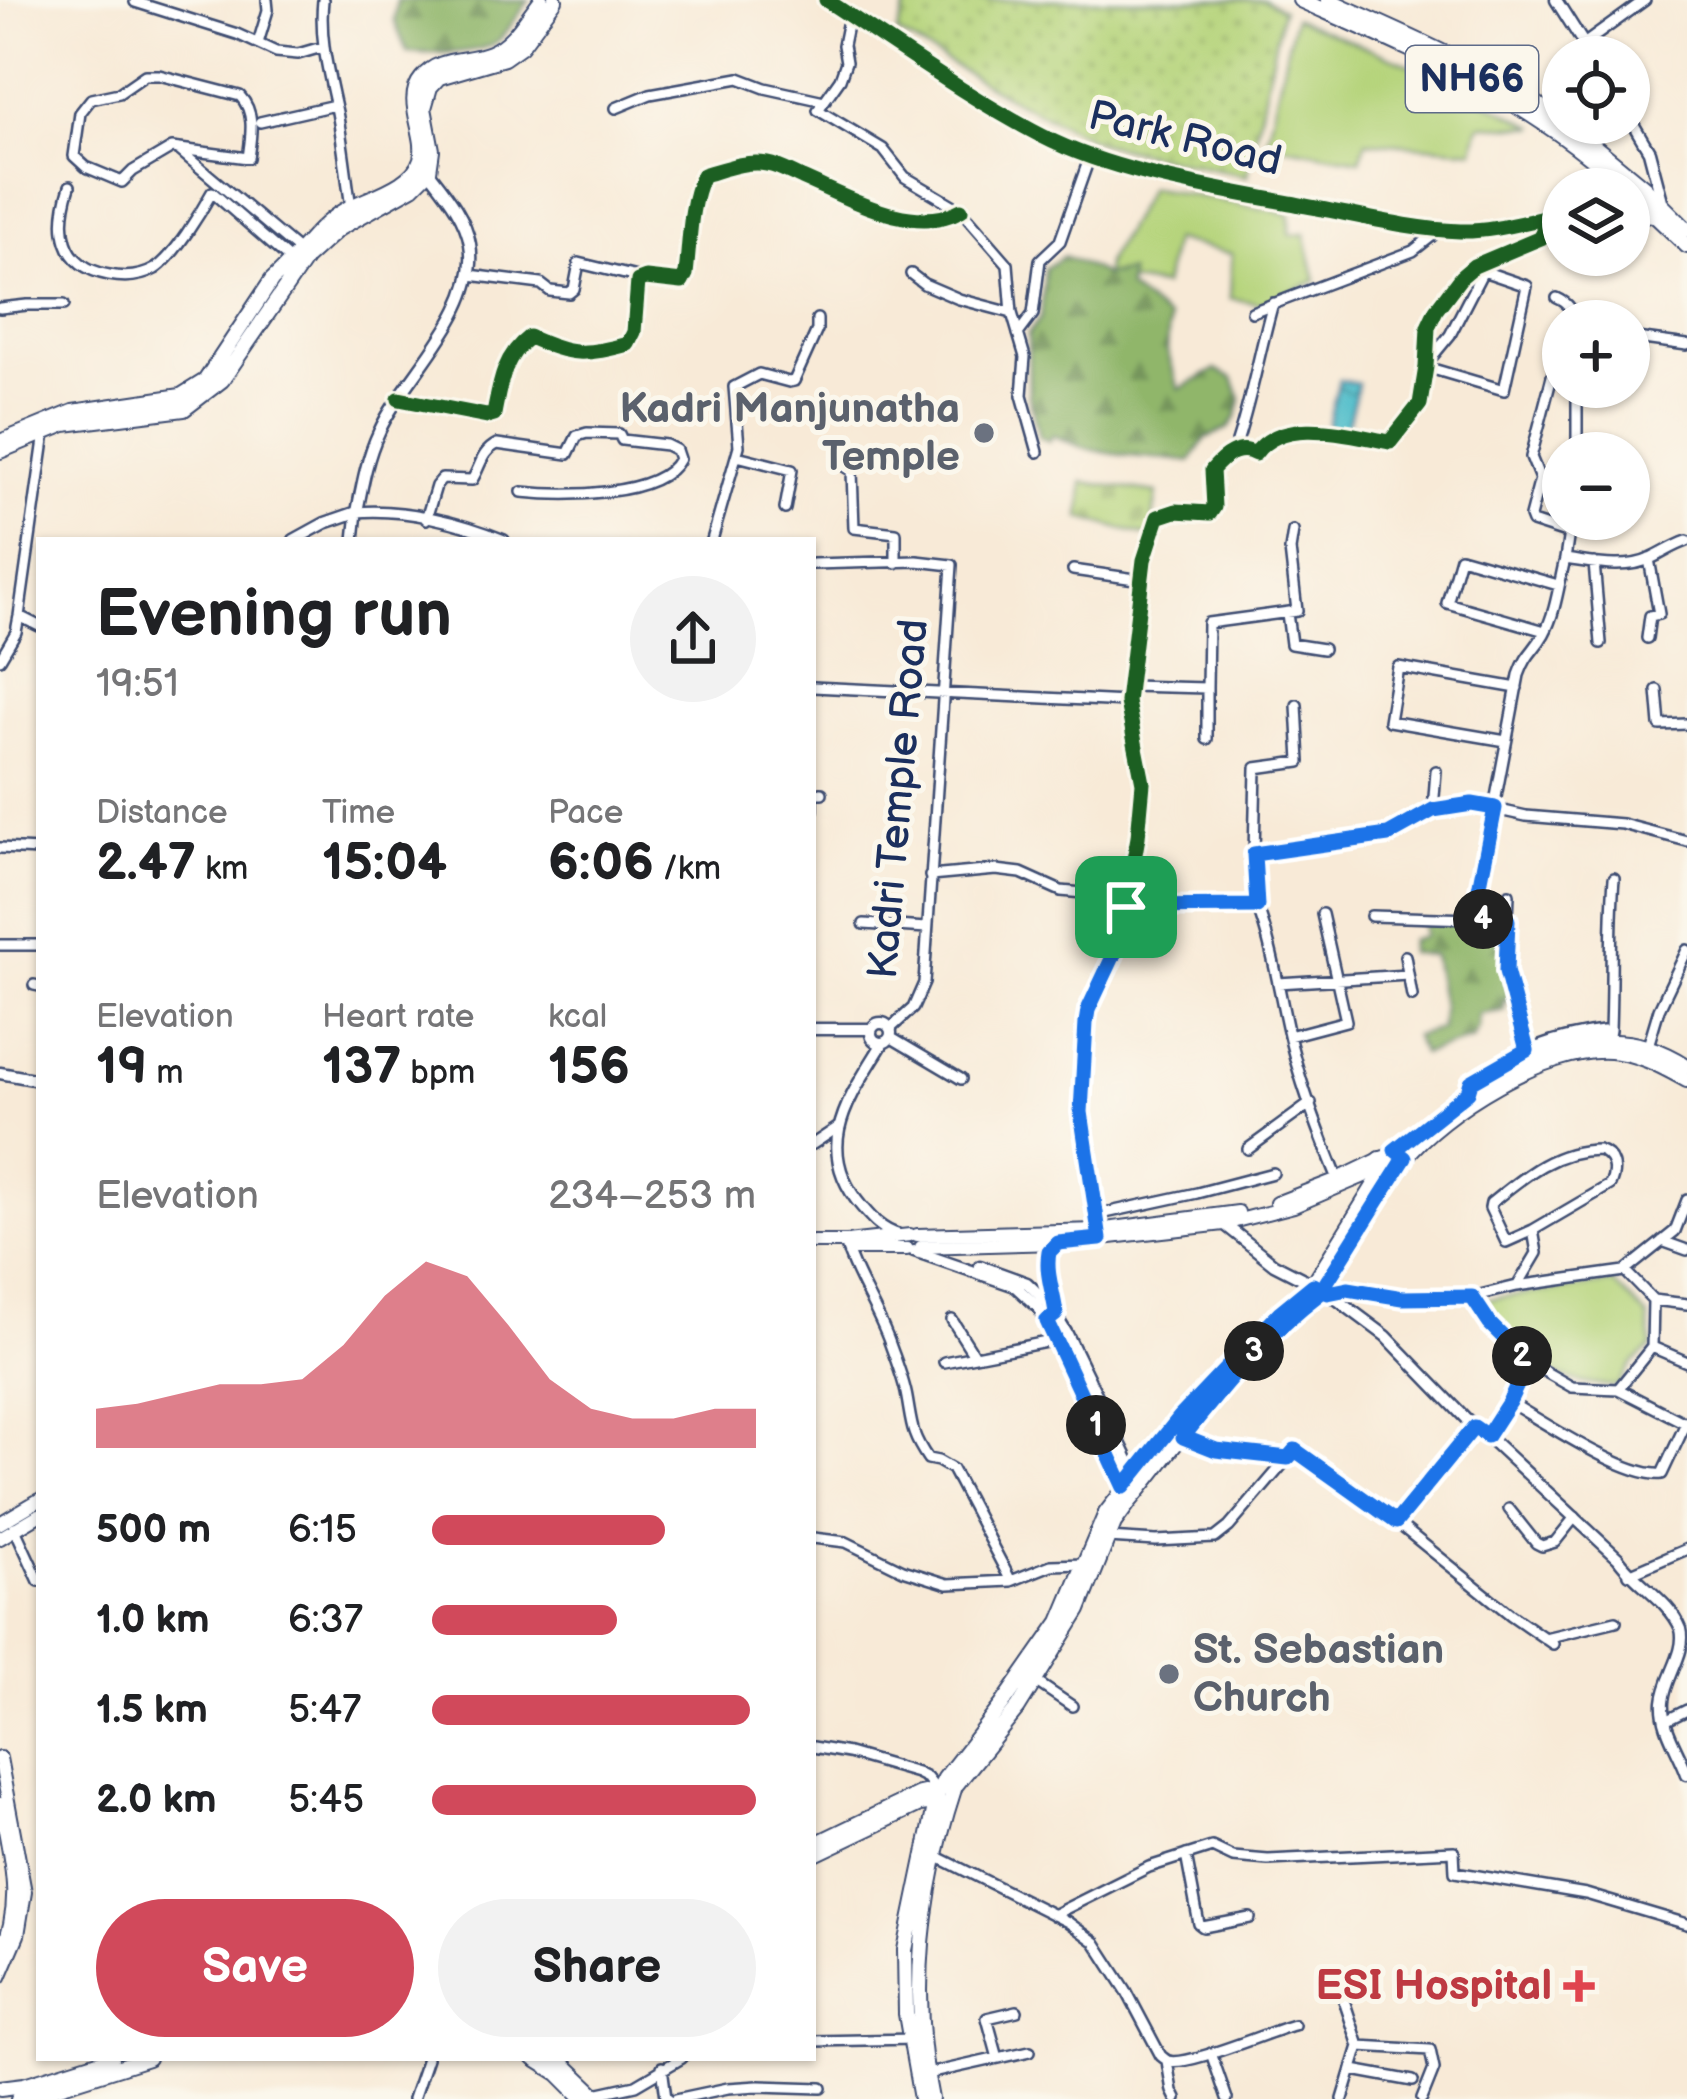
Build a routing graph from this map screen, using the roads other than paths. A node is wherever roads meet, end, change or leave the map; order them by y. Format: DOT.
graph roads {
  1 [pos="267,0"];
  2 [pos="322,0"];
  3 [pos="541,0"];
  4 [pos="555,0"];
  5 [pos="826,0"];
  6 [pos="1300,0"];
  7 [pos="1328,0"];
  8 [pos="1556,0"];
  9 [pos="1645,0"];
  10 [pos="135,2"];
  11 [pos="849,15"];
  12 [pos="1579,36"];
  13 [pos="1595,36"];
  14 [pos="258,43"];
  15 [pos="322,47"];
  16 [pos="824,101"];
  17 [pos="335,105"];
  18 [pos="616,108"];
  19 [pos="1542,108"];
  20 [pos="260,122"];
  21 [pos="1592,144"];
  22 [pos="1645,144"];
  23 [pos="178,149"];
  24 [pos="1090,156"];
  25 [pos="425,165"];
  26 [pos="1604,168"];
  27 [pos="70,186"];
  28 [pos="1650,205"];
  29 [pos="351,207"];
  30 [pos="961,210"];
  31 [pos="1661,212"];
  32 [pos="1650,214"];
  33 [pos="1542,218"];
  34 [pos="1441,229"];
  35 [pos="1687,230"];
  36 [pos="1542,237"];
  37 [pos="1687,246"];
  38 [pos="295,256"];
  39 [pos="470,274"];
  40 [pos="911,274"];
  41 [pos="641,278"];
  42 [pos="1556,298"];
  43 [pos="1561,300"];
  44 [pos="1273,303"];
  45 [pos="64,305"];
  46 [pos="0,308"];
  47 [pos="1252,312"];
  48 [pos="1012,313"];
  49 [pos="817,319"];
  50 [pos="248,327"];
  51 [pos="1018,334"];
  52 [pos="1650,340"];
  53 [pos="1687,345"];
  54 [pos="1426,365"];
  55 [pos="399,399"];
  56 [pos="1544,408"];
  57 [pos="45,433"];
  58 [pos="0,442"];
  59 [pos="1234,451"];
  60 [pos="0,452"];
  61 [pos="1038,452"];
  62 [pos="737,456"];
  63 [pos="841,464"];
  64 [pos="523,492"];
  65 [pos="785,509"];
  66 [pos="357,512"];
  67 [pos="426,519"];
  68 [pos="1542,525"];
  69 [pos="1293,531"];
  70 [pos="300,537"];
  71 [pos="354,537"];
  72 [pos="497,537"];
  73 [pos="713,537"];
  74 [pos="1568,540"];
  75 [pos="1687,542"];
  76 [pos="1565,559"];
  77 [pos="1649,559"];
  78 [pos="896,563"];
  79 [pos="1594,563"];
  80 [pos="816,564"];
  81 [pos="1073,570"];
  82 [pos="1142,580"];
  83 [pos="1558,585"];
  84 [pos="1287,613"];
  85 [pos="19,616"];
  86 [pos="36,624"];
  87 [pos="1545,631"];
  88 [pos="1647,638"];
  89 [pos="1600,643"];
  90 [pos="1323,649"];
  91 [pos="0,658"];
  92 [pos="1129,686"];
  93 [pos="816,687"];
  94 [pos="1208,688"];
  95 [pos="1517,688"];
  96 [pos="1657,690"];
  97 [pos="943,695"];
  98 [pos="1127,702"];
  99 [pos="1298,705"];
  100 [pos="1687,724"];
  101 [pos="1208,739"];
  102 [pos="1506,742"];
  103 [pos="1436,771"];
  104 [pos="816,793"];
  105 [pos="822,794"];
  106 [pos="1495,808"];
  107 [pos="1433,810"];
  108 [pos="1687,841"];
  109 [pos="0,848"];
  110 [pos="36,850"];
  111 [pos="1254,854"];
  112 [pos="930,876"];
  113 [pos="1614,878"];
  114 [pos="1509,894"];
  115 [pos="1127,902"];
  116 [pos="1257,906"];
  117 [pos="1322,914"];
  118 [pos="1371,916"];
  119 [pos="1473,919"];
  120 [pos="1508,920"];
  121 [pos="864,924"];
  122 [pos="927,928"];
  123 [pos="0,945"];
  124 [pos="36,945"];
  125 [pos="1687,950"];
  126 [pos="1405,956"];
  127 [pos="1408,975"];
  128 [pos="1338,977"];
  129 [pos="1278,982"];
  130 [pos="1412,996"];
  131 [pos="816,1029"];
  132 [pos="1609,1035"];
  133 [pos="888,1036"];
  134 [pos="1289,1036"];
  135 [pos="1648,1046"];
  136 [pos="1527,1050"];
  137 [pos="1687,1066"];
  138 [pos="0,1073"];
  139 [pos="36,1079"];
  140 [pos="961,1079"];
  141 [pos="1687,1080"];
  142 [pos="1468,1092"];
  143 [pos="1311,1103"];
  144 [pos="840,1126"];
  145 [pos="816,1142"];
  146 [pos="1248,1149"];
  147 [pos="1394,1157"];
  148 [pos="1273,1172"];
  149 [pos="1337,1179"];
  150 [pos="1687,1200"];
  151 [pos="1224,1224"];
  152 [pos="1098,1228"];
  153 [pos="1533,1230"];
  154 [pos="1662,1241"];
  155 [pos="913,1243"];
  156 [pos="1058,1243"];
  157 [pos="816,1245"];
  158 [pos="816,1245"];
  159 [pos="847,1249"];
  160 [pos="1687,1250"];
  161 [pos="1624,1270"];
  162 [pos="1517,1286"];
  163 [pos="1322,1289"];
  164 [pos="1472,1297"];
  165 [pos="1653,1300"];
  166 [pos="1687,1304"];
  167 [pos="1052,1318"];
  168 [pos="952,1320"];
  169 [pos="1058,1340"];
  170 [pos="1652,1347"];
  171 [pos="974,1355"];
  172 [pos="944,1362"];
  173 [pos="1528,1362"];
  174 [pos="1687,1362"];
  175 [pos="1618,1389"];
  176 [pos="1509,1402"];
  177 [pos="1686,1423"];
  178 [pos="1474,1427"];
  179 [pos="1487,1436"];
  180 [pos="1183,1437"];
  181 [pos="1288,1458"];
  182 [pos="1133,1488"];
  183 [pos="36,1502"];
  184 [pos="1509,1509"];
  185 [pos="1575,1517"];
  186 [pos="1396,1522"];
  187 [pos="8,1523"];
  188 [pos="0,1538"];
  189 [pos="816,1538"];
  190 [pos="1108,1538"];
  191 [pos="1687,1549"];
  192 [pos="1085,1564"];
  193 [pos="1629,1574"];
  194 [pos="36,1576"];
  195 [pos="1011,1581"];
  196 [pos="1616,1622"];
  197 [pos="1685,1648"];
  198 [pos="1035,1681"];
  199 [pos="1072,1706"];
  200 [pos="1687,1710"];
  201 [pos="1665,1720"];
  202 [pos="816,1748"];
  203 [pos="0,1758"];
  204 [pos="1685,1765"];
  205 [pos="940,1800"];
  206 [pos="0,1804"];
  207 [pos="816,1844"];
  208 [pos="816,1855"];
  209 [pos="1186,1855"];
  210 [pos="936,1856"];
  211 [pos="32,1894"];
  212 [pos="1053,1915"];
  213 [pos="1250,1918"];
  214 [pos="1687,1924"];
  215 [pos="0,1955"];
  216 [pos="1335,1972"];
  217 [pos="0,1977"];
  218 [pos="1017,2011"];
  219 [pos="1294,2025"];
  220 [pos="915,2039"];
  221 [pos="816,2041"];
  222 [pos="1359,2046"];
  223 [pos="1030,2051"];
  224 [pos="1211,2053"];
  225 [pos="998,2058"];
  226 [pos="101,2061"];
  227 [pos="139,2061"];
  228 [pos="426,2061"];
  229 [pos="539,2061"];
  230 [pos="560,2061"];
  231 [pos="675,2061"];
  232 [pos="1167,2061"];
  233 [pos="662,2067"];
  234 [pos="1353,2070"];
  235 [pos="926,2074"];
  236 [pos="1413,2081"];
  237 [pos="0,2088"];
  238 [pos="822,2089"];
  239 [pos="36,2097"];
  240 [pos="416,2097"];
  241 [pos="593,2097"];
  242 [pos="18,2099"];
  243 [pos="673,2099"];
  244 [pos="921,2099"];
  245 [pos="932,2099"];
  246 [pos="1176,2099"];
  247 [pos="1227,2099"];
  248 [pos="1342,2099"];
  249 [pos="1421,2099"];
  1 -- 14 [label="street"];
  2 -- 15 [label="street"];
  3 -- 25 [label="main road"];
  4 -- 25 [label="main road"];
  5 -- 11 [label="street, Park Road"];
  6 -- 26 [label="main road, NH66"];
  7 -- 19 [label="main road, NH66"];
  8 -- 12 [label="street"];
  9 -- 13 [label="street"];
  10 -- 14 [label="street"];
  11 -- 16 [label="street"];
  11 -- 24 [label="street, Park Road"];
  14 -- 15 [label="street"];
  15 -- 17 [label="street"];
  16 -- 18 [label="street"];
  16 -- 30 [label="street"];
  17 -- 20 [label="street"];
  17 -- 29 [label="street"];
  21 -- 31 [label="main road, NH66"];
  22 -- 31 [label="street"];
  23 -- 23 [label="street"];
  23 -- 38 [label="street"];
  24 -- 34 [label="street, Park Road"];
  24 -- 51 [label="street"];
  25 -- 29 [label="main road"];
  25 -- 39 [label="street"];
  25 -- 50 [label="main road"];
  27 -- 38 [label="street"];
  28 -- 31 [label="main road, NH66"];
  29 -- 38 [label="main road"];
  30 -- 41 [label="street"];
  30 -- 48 [label="street"];
  31 -- 32 [label="street"];
  31 -- 35 [label="main road, NH66"];
  31 -- 37 [label="main road, NH66"];
  33 -- 34 [label="street, Park Road"];
  34 -- 44 [label="street"];
  36 -- 54 [label="street"];
  38 -- 50 [label="main road"];
  39 -- 41 [label="street"];
  39 -- 55 [label="street"];
  40 -- 48 [label="street"];
  41 -- 55 [label="street"];
  42 -- 43 [label="street"];
  44 -- 47 [label="street"];
  44 -- 59 [label="street"];
  45 -- 46 [label="street"];
  48 -- 51 [label="street"];
  49 -- 62 [label="street"];
  50 -- 57 [label="main road"];
  50 -- 58 [label="main road"];
  51 -- 61 [label="street"];
  52 -- 53 [label="street"];
  54 -- 54 [label="street"];
  54 -- 59 [label="street"];
  55 -- 66 [label="street"];
  56 -- 68 [label="street"];
  57 -- 60 [label="main road"];
  57 -- 85 [label="street"];
  59 -- 82 [label="street"];
  62 -- 65 [label="street"];
  62 -- 73 [label="street"];
  63 -- 78 [label="street"];
  64 -- 67 [label="street"];
  66 -- 67 [label="street"];
  66 -- 70 [label="street"];
  66 -- 71 [label="street"];
  67 -- 72 [label="street"];
  69 -- 84 [label="street"];
  74 -- 76 [label="street"];
  75 -- 77 [label="street"];
  76 -- 79 [label="street"];
  76 -- 83 [label="street"];
  77 -- 79 [label="street"];
  77 -- 88 [label="street"];
  78 -- 80 [label="street"];
  78 -- 97 [label="street, Kadri Temple Road"];
  79 -- 89 [label="street"];
  81 -- 82 [label="street"];
  82 -- 92 [label="street"];
  83 -- 87 [label="street"];
  83 -- 87 [label="street"];
  84 -- 90 [label="street"];
  84 -- 94 [label="street"];
  85 -- 86 [label="street"];
  85 -- 91 [label="street"];
  87 -- 95 [label="street"];
  92 -- 94 [label="street"];
  92 -- 98 [label="street"];
  93 -- 97 [label="street"];
  94 -- 101 [label="street"];
  95 -- 102 [label="street"];
  95 -- 102 [label="street"];
  96 -- 100 [label="street"];
  97 -- 98 [label="street"];
  97 -- 112 [label="street, Kadri Temple Road"];
  98 -- 115 [label="street"];
  99 -- 111 [label="street"];
  102 -- 106 [label="street"];
  103 -- 107 [label="street"];
  104 -- 105 [label="street"];
  106 -- 107 [label="street"];
  106 -- 108 [label="street"];
  106 -- 119 [label="street"];
  107 -- 111 [label="street"];
  109 -- 110 [label="street"];
  111 -- 116 [label="street"];
  112 -- 115 [label="street"];
  112 -- 122 [label="street, Kadri Temple Road"];
  113 -- 132 [label="street"];
  114 -- 120 [label="street"];
  115 -- 116 [label="street"];
  115 -- 152 [label="street"];
  116 -- 129 [label="street"];
  117 -- 128 [label="street"];
  118 -- 119 [label="street"];
  119 -- 120 [label="street"];
  120 -- 136 [label="street"];
  121 -- 122 [label="street"];
  122 -- 133 [label="street, Kadri Temple Road"];
  123 -- 124 [label="street"];
  125 -- 135 [label="street"];
  126 -- 127 [label="street"];
  127 -- 128 [label="street"];
  127 -- 130 [label="street"];
  128 -- 129 [label="street"];
  128 -- 134 [label="street"];
  129 -- 134 [label="street"];
  131 -- 133 [label="street"];
  132 -- 135 [label="main road"];
  132 -- 136 [label="street"];
  132 -- 142 [label="main road"];
  133 -- 140 [label="street"];
  133 -- 144 [label="street, Kadri Temple Road"];
  134 -- 143 [label="street"];
  135 -- 137 [label="main road"];
  136 -- 142 [label="street"];
  138 -- 139 [label="street"];
  141 -- 147 [label="main road"];
  142 -- 147 [label="main road"];
  143 -- 146 [label="street"];
  143 -- 149 [label="street"];
  144 -- 145 [label="street"];
  144 -- 155 [label="street"];
  147 -- 149 [label="main road"];
  147 -- 151 [label="main road"];
  147 -- 163 [label="main road"];
  148 -- 152 [label="street"];
  149 -- 152 [label="main road"];
  150 -- 154 [label="street"];
  151 -- 152 [label="main road"];
  151 -- 163 [label="street"];
  152 -- 155 [label="main road"];
  152 -- 156 [label="main road"];
  153 -- 153 [label="street"];
  153 -- 162 [label="street"];
  154 -- 160 [label="street"];
  154 -- 161 [label="street"];
  155 -- 156 [label="main road"];
  155 -- 157 [label="main road"];
  155 -- 159 [label="main road"];
  155 -- 167 [label="street"];
  156 -- 167 [label="main road"];
  158 -- 159 [label="main road"];
  159 -- 195 [label="street"];
  161 -- 162 [label="street"];
  161 -- 165 [label="street"];
  162 -- 164 [label="street"];
  163 -- 164 [label="street"];
  163 -- 178 [label="street"];
  163 -- 180 [label="main road"];
  163 -- 182 [label="main road"];
  164 -- 173 [label="street"];
  165 -- 166 [label="street"];
  165 -- 170 [label="street"];
  167 -- 169 [label="street"];
  167 -- 182 [label="street"];
  168 -- 171 [label="street"];
  169 -- 171 [label="street"];
  169 -- 182 [label="street"];
  170 -- 174 [label="street"];
  170 -- 175 [label="street"];
  171 -- 172 [label="street"];
  173 -- 175 [label="street"];
  173 -- 176 [label="street"];
  175 -- 177 [label="street"];
  176 -- 177 [label="street"];
  176 -- 179 [label="street"];
  178 -- 179 [label="street"];
  178 -- 186 [label="street"];
  179 -- 185 [label="street"];
  180 -- 181 [label="street"];
  180 -- 182 [label="main road"];
  181 -- 186 [label="street"];
  181 -- 190 [label="street"];
  182 -- 190 [label="main road"];
  182 -- 192 [label="main road"];
  183 -- 187 [label="main road"];
  184 -- 185 [label="street"];
  185 -- 193 [label="street"];
  186 -- 196 [label="street"];
  187 -- 188 [label="main road"];
  187 -- 194 [label="street"];
  189 -- 195 [label="street"];
  190 -- 198 [label="main road"];
  191 -- 193 [label="street"];
  192 -- 195 [label="street"];
  192 -- 205 [label="main road"];
  193 -- 197 [label="street"];
  197 -- 201 [label="street"];
  198 -- 199 [label="street"];
  198 -- 205 [label="main road"];
  200 -- 201 [label="street"];
  201 -- 204 [label="street"];
  202 -- 205 [label="street"];
  203 -- 211 [label="main road"];
  205 -- 207 [label="main road"];
  205 -- 208 [label="main road"];
  205 -- 210 [label="main road"];
  205 -- 220 [label="main road"];
  206 -- 215 [label="main road"];
  209 -- 212 [label="street"];
  209 -- 213 [label="street"];
  209 -- 214 [label="street"];
  210 -- 212 [label="street"];
  210 -- 220 [label="main road"];
  211 -- 217 [label="main road"];
  212 -- 232 [label="street"];
  216 -- 222 [label="street"];
  218 -- 225 [label="street"];
  219 -- 224 [label="street"];
  220 -- 221 [label="street"];
  220 -- 235 [label="main road"];
  220 -- 244 [label="main road"];
  222 -- 234 [label="street"];
  222 -- 249 [label="street"];
  223 -- 225 [label="street"];
  224 -- 232 [label="street"];
  224 -- 247 [label="street"];
  225 -- 235 [label="street"];
  226 -- 237 [label="main road"];
  227 -- 239 [label="main road"];
  228 -- 240 [label="street"];
  229 -- 241 [label="main road"];
  230 -- 241 [label="main road"];
  231 -- 233 [label="street"];
  232 -- 246 [label="street"];
  233 -- 241 [label="street"];
  233 -- 243 [label="street"];
  234 -- 236 [label="street"];
  234 -- 248 [label="street"];
  235 -- 245 [label="main road"];
  238 -- 243 [label="street"];
  239 -- 242 [label="main road"];
}
